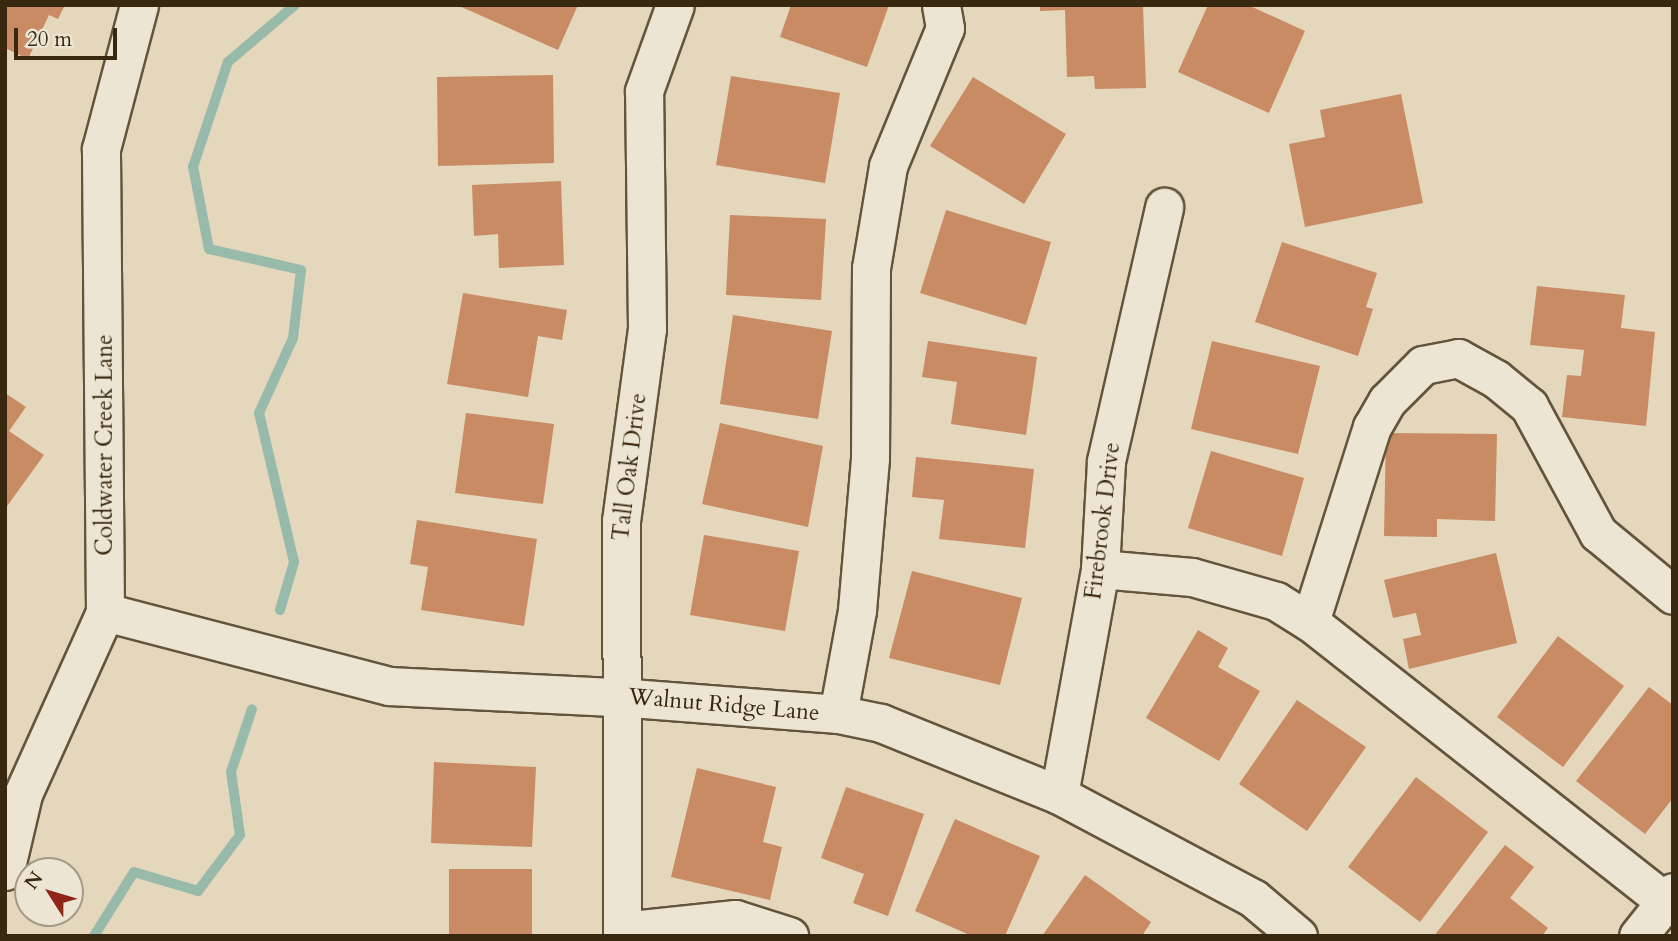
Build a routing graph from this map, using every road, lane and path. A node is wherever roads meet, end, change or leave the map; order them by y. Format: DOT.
graph roads {
  1 [pos="139,5"];
  2 [pos="676,5"];
  3 [pos="941,5"];
  4 [pos="1164,207"];
  5 [pos="1100,569"];
  6 [pos="1673,595"];
  7 [pos="105,612"];
  8 [pos="1310,622"];
  9 [pos="618,697"];
  10 [pos="838,714"];
  11 [pos="1059,795"];
  12 [pos="6,866"];
  13 [pos="1669,896"];
  14 [pos="622,933"];
  15 [pos="789,936"];
  16 [pos="1298,936"];
  17 [pos="1638,936"];
  1 -- 7 [label="street, Coldwater Creek Lane"];
  2 -- 9 [label="street, Tall Oak Drive"];
  3 -- 10 [label="street"];
  4 -- 5 [label="street, Firebrook Drive"];
  5 -- 8 [label="street"];
  5 -- 11 [label="street, Firebrook Drive"];
  6 -- 8 [label="street"];
  7 -- 9 [label="street, Walnut Ridge Lane"];
  7 -- 12 [label="street, Coldwater Creek Lane"];
  8 -- 13 [label="street"];
  9 -- 10 [label="street, Walnut Ridge Lane"];
  9 -- 14 [label="street, Tall Oak Drive"];
  10 -- 11 [label="street, Walnut Ridge Lane"];
  11 -- 16 [label="street, Walnut Ridge Lane"];
  13 -- 17 [label="street"];
  14 -- 15 [label="street"];
}
